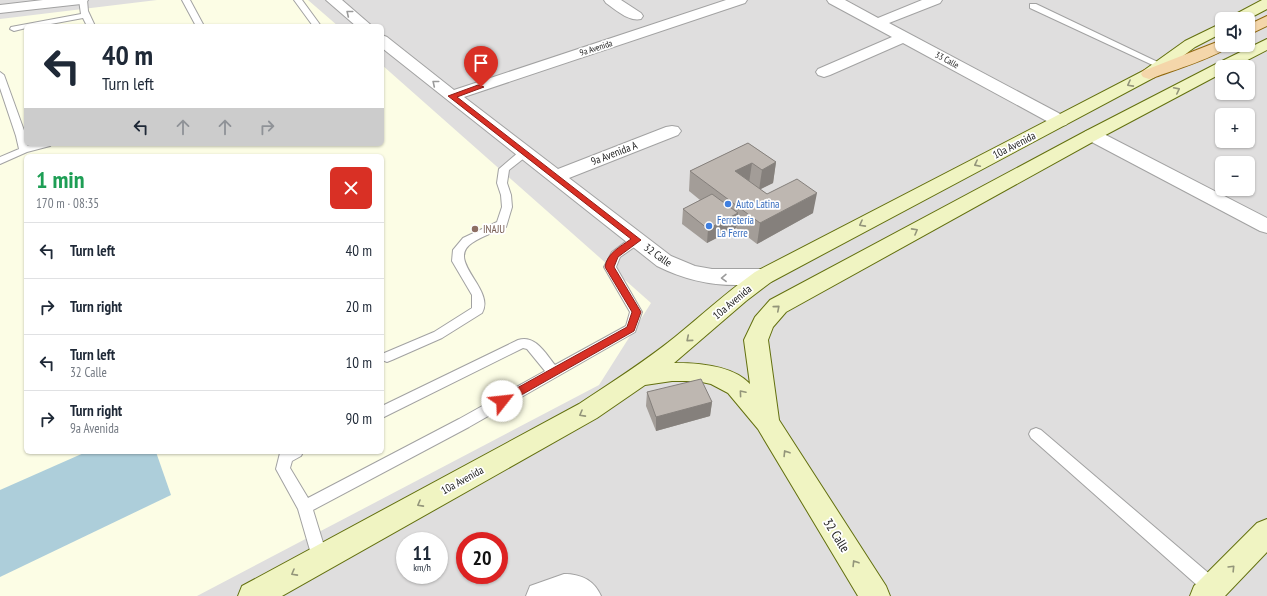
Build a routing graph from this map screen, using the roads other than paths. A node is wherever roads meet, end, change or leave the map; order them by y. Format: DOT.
graph roads {
  1 [pos="82,0"];
  2 [pos="186,0"];
  3 [pos="298,0"];
  4 [pos="333,0"];
  5 [pos="612,0"];
  6 [pos="740,0"];
  7 [pos="834,0"];
  8 [pos="935,0"];
  9 [pos="1267,3"];
  10 [pos="1033,6"];
  11 [pos="0,9"];
  12 [pos="1250,12"];
  13 [pos="86,15"];
  14 [pos="636,16"];
  15 [pos="1267,20"];
  16 [pos="877,23"];
  17 [pos="38,24"];
  18 [pos="90,24"];
  19 [pos="199,24"];
  20 [pos="316,24"];
  21 [pos="363,24"];
  22 [pos="1255,26"];
  23 [pos="24,27"];
  24 [pos="14,29"];
  25 [pos="1215,31"];
  26 [pos="904,37"];
  27 [pos="384,42"];
  28 [pos="1267,44"];
  29 [pos="1215,48"];
  30 [pos="1236,60"];
  31 [pos="1155,70"];
  32 [pos="1215,71"];
  33 [pos="824,72"];
  34 [pos="0,75"];
  35 [pos="452,96"];
  36 [pos="1060,121"];
  37 [pos="672,130"];
  38 [pos="1092,135"];
  39 [pos="39,146"];
  40 [pos="24,150"];
  41 [pos="524,153"];
  42 [pos="0,161"];
  43 [pos="1027,170"];
  44 [pos="556,176"];
  45 [pos="1267,226"];
  46 [pos="636,240"];
  47 [pos="763,277"];
  48 [pos="387,357"];
  49 [pos="554,373"];
  50 [pos="640,376"];
  51 [pos="384,411"];
  52 [pos="767,422"];
  53 [pos="1036,434"];
  54 [pos="292,454"];
  55 [pos="305,507"];
  56 [pos="1267,532"];
  57 [pos="320,559"];
  58 [pos="1209,592"];
  59 [pos="253,596"];
  60 [pos="541,596"];
  61 [pos="586,596"];
  62 [pos="875,596"];
  1 -- 11 [label="street"];
  1 -- 13 [label="lane"];
  2 -- 19 [label="lane"];
  3 -- 20 [label="lane"];
  21 -- 4 [label="street, one-way"];
  5 -- 14 [label="street"];
  6 -- 35 [label="street, 9a Avenida"];
  7 -- 16 [label="street, 33 Calle"];
  8 -- 16 [label="street"];
  9 -- 12 [label="main road"];
  10 -- 31 [label="lane"];
  13 -- 17 [label="lane"];
  13 -- 18 [label="lane"];
  15 -- 22 [label="main road"];
  16 -- 26 [label="street, 33 Calle"];
  23 -- 24 [label="lane"];
  25 -- 31 [label="main road, 10a Avenida"];
  26 -- 33 [label="street"];
  26 -- 36 [label="street, 33 Calle"];
  35 -- 27 [label="street, 32 Calle, one-way"];
  28 -- 30 [label="main road"];
  29 -- 31 [label="main road"];
  31 -- 36 [label="main road, 10a Avenida, one-way"];
  38 -- 32 [label="main road, one-way"];
  34 -- 40 [label="lane"];
  35 -- 41 [label="street, 32 Calle"];
  36 -- 43 [label="main road"];
  36 -- 47 [label="main road, 10a Avenida, one-way"];
  37 -- 44 [label="street, 9a Avenida A"];
  38 -- 43 [label="main road"];
  38 -- 45 [label="street"];
  39 -- 40 [label="lane"];
  40 -- 42 [label="lane"];
  41 -- 44 [label="street, 32 Calle"];
  41 -- 48 [label="lane"];
  52 -- 43 [label="main road, 32 Calle, one-way"];
  44 -- 46 [label="street, 32 Calle"];
  47 -- 46 [label="street, 32 Calle, one-way"];
  46 -- 49 [label="lane"];
  47 -- 50 [label="main road, 10a Avenida, one-way"];
  49 -- 51 [label="lane"];
  49 -- 55 [label="lane"];
  52 -- 50 [label="main road, one-way"];
  50 -- 57 [label="main road, 10a Avenida, one-way"];
  62 -- 52 [label="main road, 32 Calle, one-way"];
  53 -- 58 [label="lane"];
  54 -- 55 [label="lane"];
  55 -- 57 [label="lane"];
  58 -- 56 [label="main road, one-way"];
  57 -- 59 [label="main road, 10a Avenida, one-way"];
  60 -- 61 [label="street"];
}
